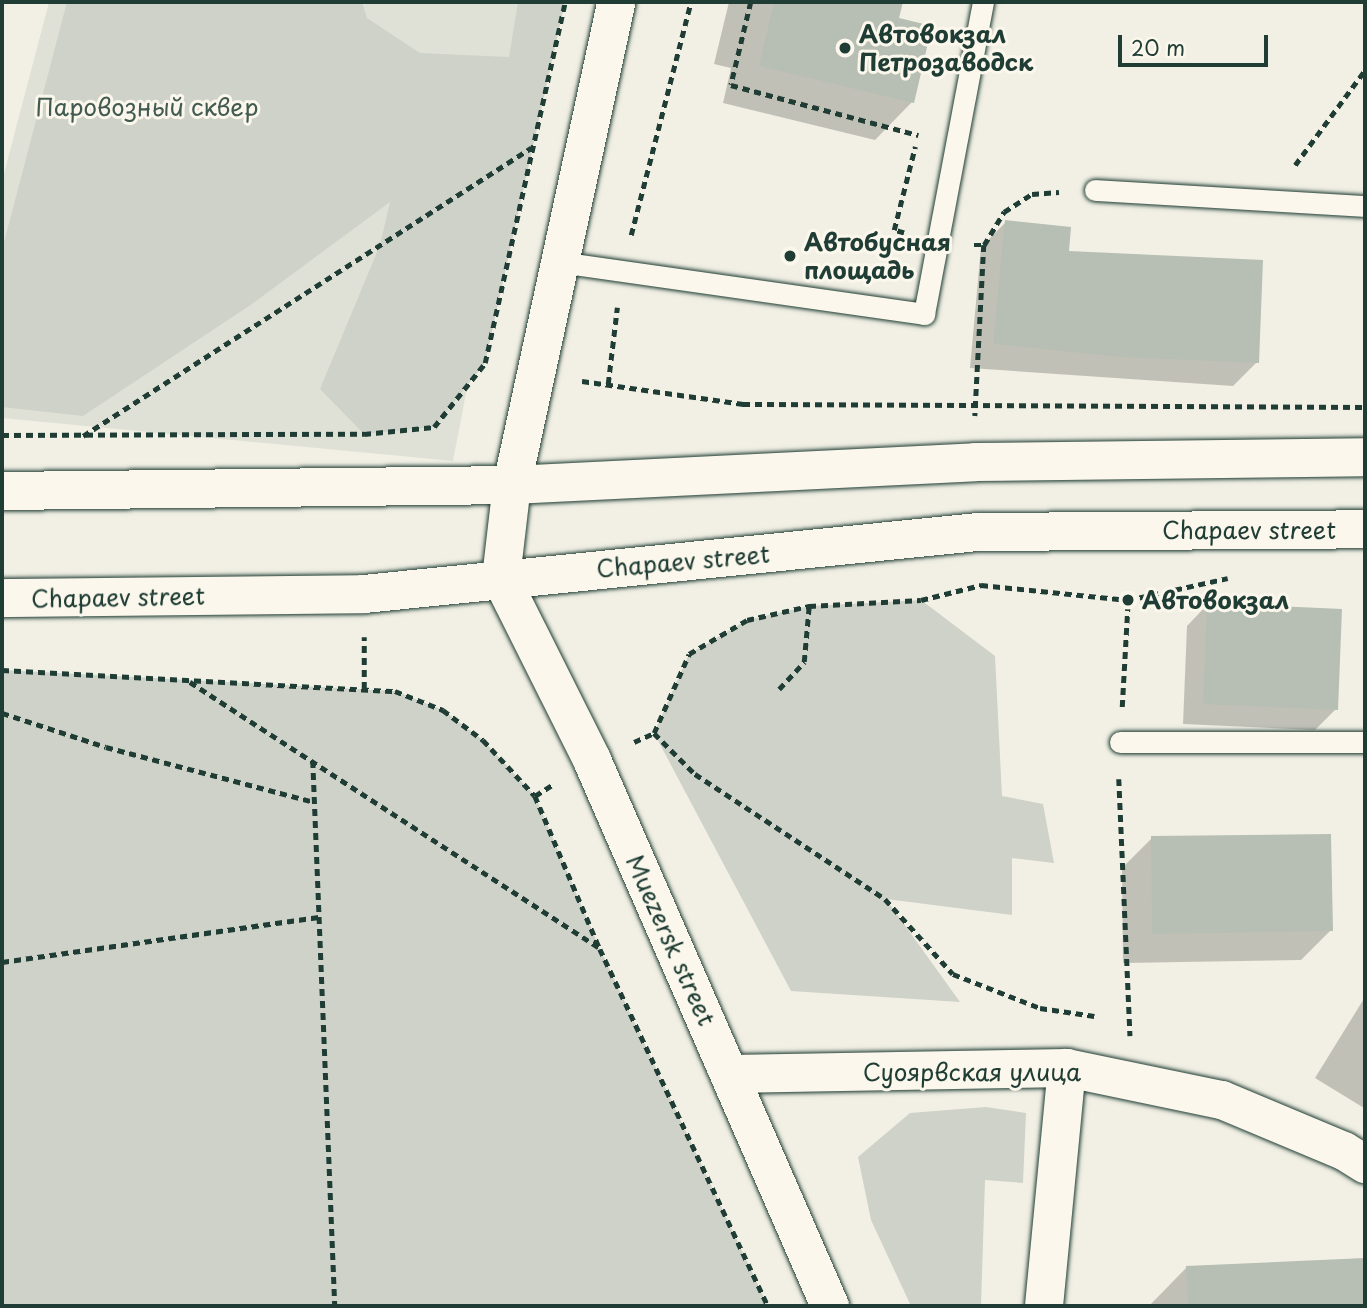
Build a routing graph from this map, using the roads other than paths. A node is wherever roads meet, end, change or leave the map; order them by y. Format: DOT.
graph roads {
  1 [pos="616,2"];
  2 [pos="984,2"];
  3 [pos="1095,190"];
  4 [pos="1365,206"];
  5 [pos="560,262"];
  6 [pos="1365,457"];
  7 [pos="512,485"];
  8 [pos="2,491"];
  9 [pos="1365,529"];
  10 [pos="501,578"];
  11 [pos="2,598"];
  12 [pos="1120,742"];
  13 [pos="1365,742"];
  14 [pos="1067,1068"];
  15 [pos="730,1073"];
  16 [pos="1365,1164"];
  17 [pos="830,1306"];
  18 [pos="1044,1306"];
  1 -- 5 [label="main road"];
  2 -- 5 [label="lane"];
  3 -- 4 [label="lane"];
  5 -- 7 [label="main road"];
  6 -- 7 [label="main road"];
  7 -- 8 [label="main road"];
  7 -- 10 [label="main road"];
  9 -- 10 [label="main road, Chapaev street"];
  10 -- 11 [label="main road, Chapaev street"];
  10 -- 15 [label="main road, Muezersk street"];
  12 -- 13 [label="lane"];
  14 -- 15 [label="main road, Суоярвская улица"];
  14 -- 16 [label="main road, Суоярвская улица"];
  14 -- 18 [label="main road"];
  15 -- 17 [label="main road, Muezersk street"];
}
